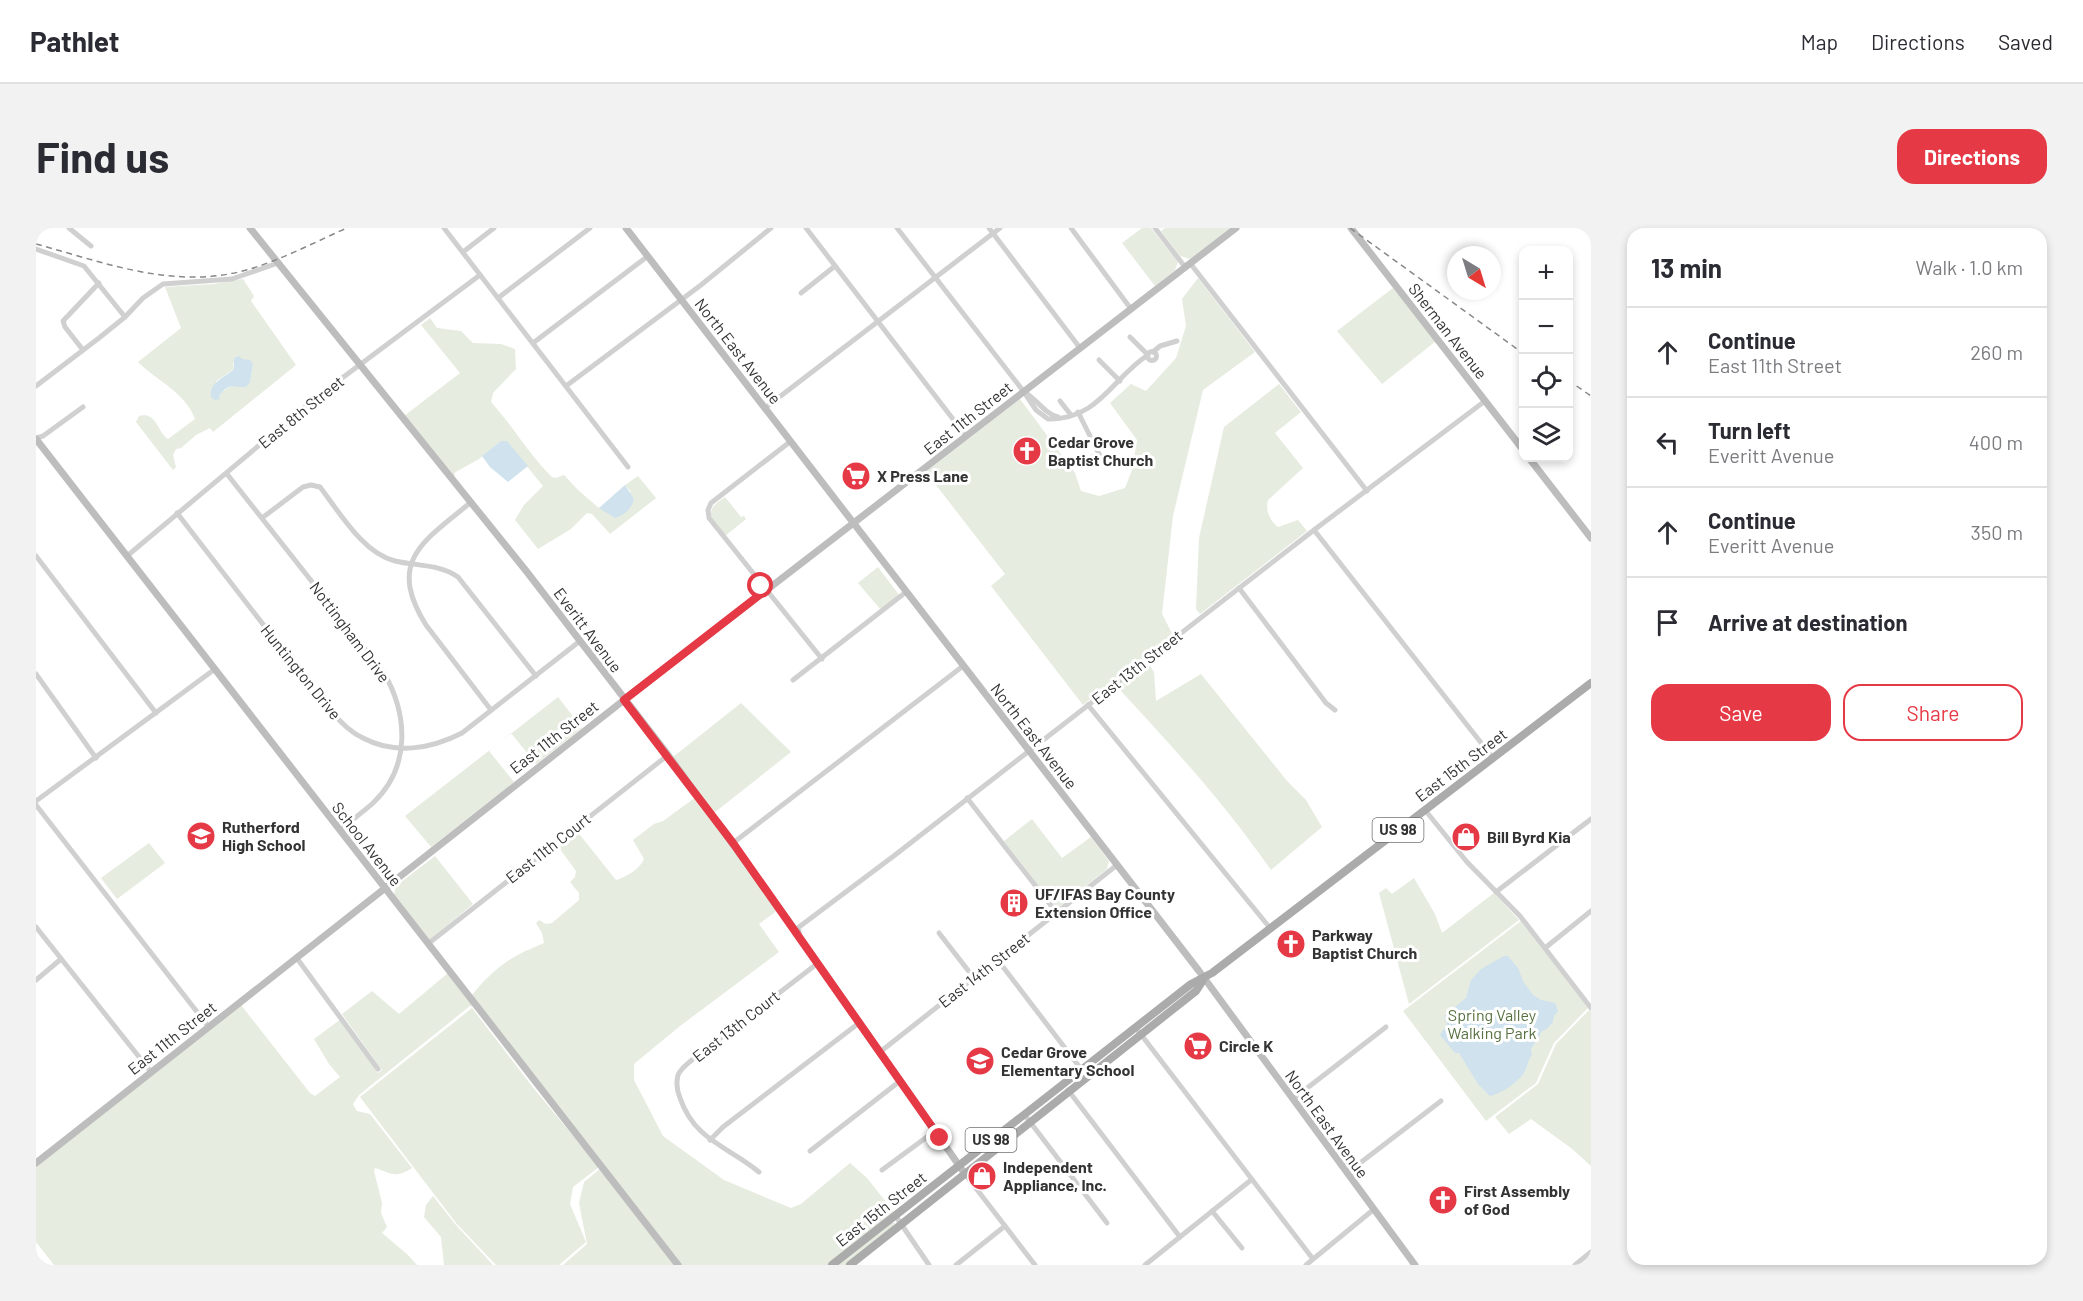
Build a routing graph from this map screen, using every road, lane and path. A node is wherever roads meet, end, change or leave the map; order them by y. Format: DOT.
graph roads {
  1 [pos="69,228"];
  2 [pos="250,228"];
  3 [pos="444,228"];
  4 [pos="494,228"];
  5 [pos="590,228"];
  6 [pos="626,228"];
  7 [pos="771,228"];
  8 [pos="806,228"];
  9 [pos="897,228"];
  10 [pos="1000,228"];
  11 [pos="1071,228"];
  12 [pos="1155,228"];
  13 [pos="1236,228"];
  14 [pos="1351,228"];
  15 [pos="991,231"];
  16 [pos="91,246"];
  17 [pos="36,249"];
  18 [pos="463,252"];
  19 [pos="648,256"];
  20 [pos="278,263"];
  21 [pos="1187,265"];
  22 [pos="836,266"];
  23 [pos="480,275"];
  24 [pos="936,277"];
  25 [pos="99,283"];
  26 [pos="801,293"];
  27 [pos="498,298"];
  28 [pos="681,300"];
  29 [pos="1131,309"];
  30 [pos="125,317"];
  31 [pos="878,322"];
  32 [pos="1130,338"];
  33 [pos="1178,341"];
  34 [pos="533,343"];
  35 [pos="1080,348"];
  36 [pos="83,350"];
  37 [pos="1150,353"];
  38 [pos="1099,360"];
  39 [pos="360,364"];
  40 [pos="1120,381"];
  41 [pos="36,386"];
  42 [pos="566,386"];
  43 [pos="1024,392"];
  44 [pos="1060,401"];
  45 [pos="1485,401"];
  46 [pos="83,407"];
  47 [pos="765,408"];
  48 [pos="1078,412"];
  49 [pos="1071,415"];
  50 [pos="966,436"];
  51 [pos="36,438"];
  52 [pos="790,441"];
  53 [pos="1519,445"];
  54 [pos="1100,456"];
  55 [pos="1074,460"];
  56 [pos="1127,460"];
  57 [pos="1532,462"];
  58 [pos="628,467"];
  59 [pos="226,474"];
  60 [pos="1366,491"];
  61 [pos="470,503"];
  62 [pos="177,513"];
  63 [pos="262,518"];
  64 [pos="854,524"];
  65 [pos="1314,530"];
  66 [pos="1591,538"];
  67 [pos="36,556"];
  68 [pos="127,556"];
  69 [pos="411,563"];
  70 [pos="1239,588"];
  71 [pos="766,590"];
  72 [pos="906,592"];
  73 [pos="580,641"];
  74 [pos="822,659"];
  75 [pos="963,666"];
  76 [pos="214,669"];
  77 [pos="36,674"];
  78 [pos="536,676"];
  79 [pos="793,680"];
  80 [pos="1591,683"];
  81 [pos="624,700"];
  82 [pos="1088,705"];
  83 [pos="491,710"];
  84 [pos="1335,710"];
  85 [pos="156,713"];
  86 [pos="401,748"];
  87 [pos="1029,750"];
  88 [pos="668,754"];
  89 [pos="96,758"];
  90 [pos="1493,758"];
  91 [pos="967,798"];
  92 [pos="36,803"];
  93 [pos="1425,810"];
  94 [pos="1591,819"];
  95 [pos="340,830"];
  96 [pos="733,843"];
  97 [pos="1117,865"];
  98 [pos="385,888"];
  99 [pos="1496,892"];
  100 [pos="1591,911"];
  101 [pos="1056,912"];
  102 [pos="36,927"];
  103 [pos="1270,928"];
  104 [pos="796,933"];
  105 [pos="939,933"];
  106 [pos="429,943"];
  107 [pos="1545,948"];
  108 [pos="296,957"];
  109 [pos="61,959"];
  110 [pos="997,959"];
  111 [pos="818,963"];
  112 [pos="974,978"];
  113 [pos="1204,979"];
  114 [pos="36,980"];
  115 [pos="1590,1004"];
  116 [pos="859,1023"];
  117 [pos="208,1026"];
  118 [pos="1386,1027"];
  119 [pos="1138,1031"];
  120 [pos="880,1052"];
  121 [pos="378,1069"];
  122 [pos="1081,1069"];
  123 [pos="151,1072"];
  124 [pos="1094,1072"];
  125 [pos="900,1081"];
  126 [pos="1063,1083"];
  127 [pos="1080,1084"];
  128 [pos="1070,1092"];
  129 [pos="1293,1100"];
  130 [pos="1441,1101"];
  131 [pos="1024,1114"];
  132 [pos="1031,1123"];
  133 [pos="935,1131"];
  134 [pos="710,1140"];
  135 [pos="810,1151"];
  136 [pos="36,1163"];
  137 [pos="959,1165"];
  138 [pos="882,1170"];
  139 [pos="759,1172"];
  140 [pos="1347,1173"];
  141 [pos="966,1174"];
  142 [pos="1251,1180"];
  143 [pos="1373,1210"];
  144 [pos="1212,1211"];
  145 [pos="895,1215"];
  146 [pos="1107,1223"];
  147 [pos="902,1224"];
  148 [pos="1005,1226"];
  149 [pos="1180,1237"];
  150 [pos="1242,1248"];
  151 [pos="1591,1252"];
  152 [pos="1313,1259"];
  153 [pos="678,1265"];
  154 [pos="832,1265"];
  155 [pos="850,1265"];
  156 [pos="929,1265"];
  157 [pos="956,1265"];
  158 [pos="1035,1265"];
  159 [pos="1145,1265"];
  160 [pos="1306,1265"];
  161 [pos="1415,1265"];
  162 [pos="1575,1265"];
  1 -- 16 [label="street"];
  2 -- 20 [label="main road, Everitt Avenue"];
  3 -- 18 [label="street"];
  4 -- 18 [label="street"];
  5 -- 27 [label="street"];
  6 -- 19 [label="main road, North East Avenue"];
  7 -- 28 [label="street"];
  8 -- 22 [label="street"];
  9 -- 24 [label="street"];
  10 -- 15 [label="street"];
  11 -- 29 [label="street"];
  12 -- 21 [label="street"];
  13 -- 21 [label="main road, East 11th Street"];
  14 -- 45 [label="main road, Sherman Avenue"];
  15 -- 24 [label="street"];
  15 -- 35 [label="street"];
  17 -- 25 [label="street"];
  18 -- 23 [label="street"];
  19 -- 28 [label="main road, North East Avenue"];
  19 -- 34 [label="street"];
  20 -- 30 [label="street"];
  20 -- 39 [label="main road, Everitt Avenue"];
  21 -- 29 [label="main road, East 11th Street"];
  21 -- 60 [label="street"];
  22 -- 26 [label="street"];
  22 -- 31 [label="street"];
  23 -- 27 [label="street"];
  23 -- 39 [label="street, East 8th Street"];
  24 -- 31 [label="street"];
  24 -- 43 [label="street"];
  25 -- 30 [label="street"];
  25 -- 36 [label="street"];
  27 -- 34 [label="street"];
  28 -- 42 [label="street"];
  28 -- 47 [label="main road, North East Avenue"];
  29 -- 35 [label="main road, East 11th Street"];
  30 -- 36 [label="street"];
  31 -- 47 [label="street"];
  31 -- 50 [label="street"];
  32 -- 37 [label="street"];
  33 -- 37 [label="street"];
  34 -- 42 [label="street"];
  35 -- 43 [label="main road, East 11th Street"];
  36 -- 41 [label="street"];
  37 -- 40 [label="street"];
  38 -- 40 [label="street"];
  39 -- 59 [label="street, East 8th Street"];
  39 -- 61 [label="main road, Everitt Avenue"];
  40 -- 48 [label="street"];
  42 -- 58 [label="street"];
  43 -- 49 [label="street"];
  43 -- 50 [label="main road, East 11th Street"];
  44 -- 49 [label="street"];
  45 -- 53 [label="main road, Sherman Avenue"];
  45 -- 60 [label="street, East 13th Street"];
  46 -- 51 [label="street"];
  47 -- 52 [label="main road, North East Avenue"];
  48 -- 49 [label="street"];
  48 -- 54 [label="street"];
  50 -- 64 [label="main road, East 11th Street"];
  51 -- 68 [label="main road, School Avenue"];
  52 -- 64 [label="main road, North East Avenue"];
  52 -- 71 [label="street"];
  54 -- 55 [label="street"];
  54 -- 56 [label="street"];
  57 -- 66 [label="main road"];
  59 -- 62 [label="street, East 8th Street"];
  59 -- 63 [label="street, Nottingham Drive"];
  60 -- 65 [label="street, East 13th Street"];
  61 -- 69 [label="street"];
  61 -- 73 [label="main road, Everitt Avenue"];
  62 -- 68 [label="street, East 8th Street"];
  62 -- 86 [label="street, Huntington Drive"];
  63 -- 69 [label="street"];
  63 -- 86 [label="street, Nottingham Drive"];
  64 -- 71 [label="main road, East 11th Street"];
  64 -- 72 [label="main road, North East Avenue"];
  65 -- 70 [label="street, East 13th Street"];
  65 -- 90 [label="street"];
  67 -- 85 [label="street"];
  68 -- 76 [label="main road, School Avenue"];
  69 -- 78 [label="street"];
  69 -- 83 [label="street"];
  70 -- 82 [label="street, East 13th Street"];
  70 -- 84 [label="street"];
  71 -- 74 [label="street"];
  71 -- 81 [label="main road, East 11th Street"];
  72 -- 74 [label="street"];
  72 -- 75 [label="main road, North East Avenue"];
  73 -- 78 [label="street, Huntington Drive"];
  73 -- 81 [label="main road, Everitt Avenue"];
  74 -- 79 [label="street"];
  75 -- 87 [label="main road, North East Avenue"];
  75 -- 96 [label="street"];
  76 -- 85 [label="street"];
  76 -- 95 [label="main road, School Avenue"];
  77 -- 89 [label="street"];
  78 -- 83 [label="street, Huntington Drive"];
  80 -- 90 [label="main road, East 15th Street / US 98"];
  81 -- 88 [label="main road, Everitt Avenue"];
  81 -- 98 [label="main road, East 11th Street"];
  82 -- 87 [label="street, East 13th Street"];
  82 -- 103 [label="street"];
  83 -- 86 [label="street, Huntington Drive"];
  85 -- 89 [label="street"];
  86 -- 95 [label="street, Nottingham Drive"];
  87 -- 91 [label="street, East 13th Street"];
  87 -- 97 [label="main road, North East Avenue"];
  88 -- 96 [label="main road, Everitt Avenue"];
  88 -- 106 [label="street, East 11th Court"];
  89 -- 92 [label="street"];
  90 -- 93 [label="main road, East 15th Street / US 98"];
  91 -- 101 [label="street"];
  91 -- 104 [label="street, East 13th Street"];
  92 -- 117 [label="street"];
  93 -- 99 [label="street"];
  93 -- 103 [label="main road, East 15th Street / US 98"];
  94 -- 99 [label="street"];
  95 -- 98 [label="main road, School Avenue"];
  96 -- 104 [label="main road, Everitt Avenue"];
  97 -- 101 [label="street, East 14th Street"];
  97 -- 113 [label="main road, North East Avenue"];
  98 -- 106 [label="main road, School Avenue"];
  98 -- 108 [label="main road, East 11th Street"];
  99 -- 107 [label="street"];
  100 -- 107 [label="street"];
  101 -- 110 [label="street, East 14th Street"];
  102 -- 109 [label="street"];
  103 -- 113 [label="main road, East 15th Street / US 98"];
  104 -- 111 [label="main road, Everitt Avenue"];
  105 -- 112 [label="street"];
  106 -- 153 [label="main road, School Avenue"];
  107 -- 115 [label="street"];
  108 -- 117 [label="main road, East 11th Street"];
  108 -- 121 [label="street"];
  109 -- 114 [label="street"];
  109 -- 123 [label="street"];
  110 -- 112 [label="street, East 14th Street"];
  110 -- 122 [label="street"];
  111 -- 116 [label="main road, Everitt Avenue"];
  111 -- 134 [label="street, East 13th Court"];
  112 -- 120 [label="street, East 14th Street"];
  113 -- 119 [label="main road, East 15th Street / US 98"];
  113 -- 129 [label="main road, North East Avenue"];
  116 -- 120 [label="main road, Everitt Avenue"];
  116 -- 134 [label="street"];
  117 -- 123 [label="main road, East 11th Street"];
  118 -- 129 [label="street"];
  119 -- 122 [label="main road, East 15th Street / US 98"];
  119 -- 124 [label="main road, East 15th Street / US 98"];
  119 -- 142 [label="street"];
  120 -- 125 [label="main road, Everitt Avenue"];
  122 -- 124 [label="main road"];
  122 -- 126 [label="main road, East 15th Street / US 98"];
  122 -- 127 [label="main road"];
  123 -- 136 [label="main road, East 11th Street"];
  124 -- 127 [label="main road, East 15th Street / US 98"];
  125 -- 133 [label="main road, Everitt Avenue"];
  125 -- 135 [label="street"];
  126 -- 128 [label="street"];
  126 -- 131 [label="main road, East 15th Street / US 98"];
  127 -- 128 [label="main road, East 15th Street / US 98"];
  128 -- 132 [label="main road, East 15th Street / US 98"];
  128 -- 149 [label="street"];
  129 -- 140 [label="main road, North East Avenue"];
  130 -- 140 [label="street"];
  131 -- 132 [label="street"];
  131 -- 137 [label="main road, East 15th Street / US 98"];
  132 -- 141 [label="main road, East 15th Street / US 98"];
  132 -- 146 [label="street"];
  133 -- 137 [label="main road, Everitt Avenue"];
  133 -- 138 [label="street"];
  134 -- 139 [label="street, East 13th Court"];
  137 -- 141 [label="main road, Everitt Avenue"];
  137 -- 145 [label="main road, East 15th Street / US 98"];
  140 -- 143 [label="main road, North East Avenue"];
  141 -- 147 [label="main road, East 15th Street / US 98"];
  141 -- 148 [label="street, Everitt Avenue"];
  142 -- 144 [label="street"];
  142 -- 152 [label="street"];
  143 -- 152 [label="street"];
  143 -- 161 [label="main road, North East Avenue"];
  144 -- 149 [label="street"];
  144 -- 150 [label="street"];
  145 -- 147 [label="street"];
  145 -- 154 [label="main road, East 15th Street / US 98"];
  147 -- 155 [label="main road, East 15th Street / US 98"];
  147 -- 156 [label="street"];
  148 -- 157 [label="street"];
  148 -- 158 [label="street, Everitt Avenue"];
  149 -- 159 [label="street"];
  151 -- 162 [label="street"];
  152 -- 160 [label="street"];
}
